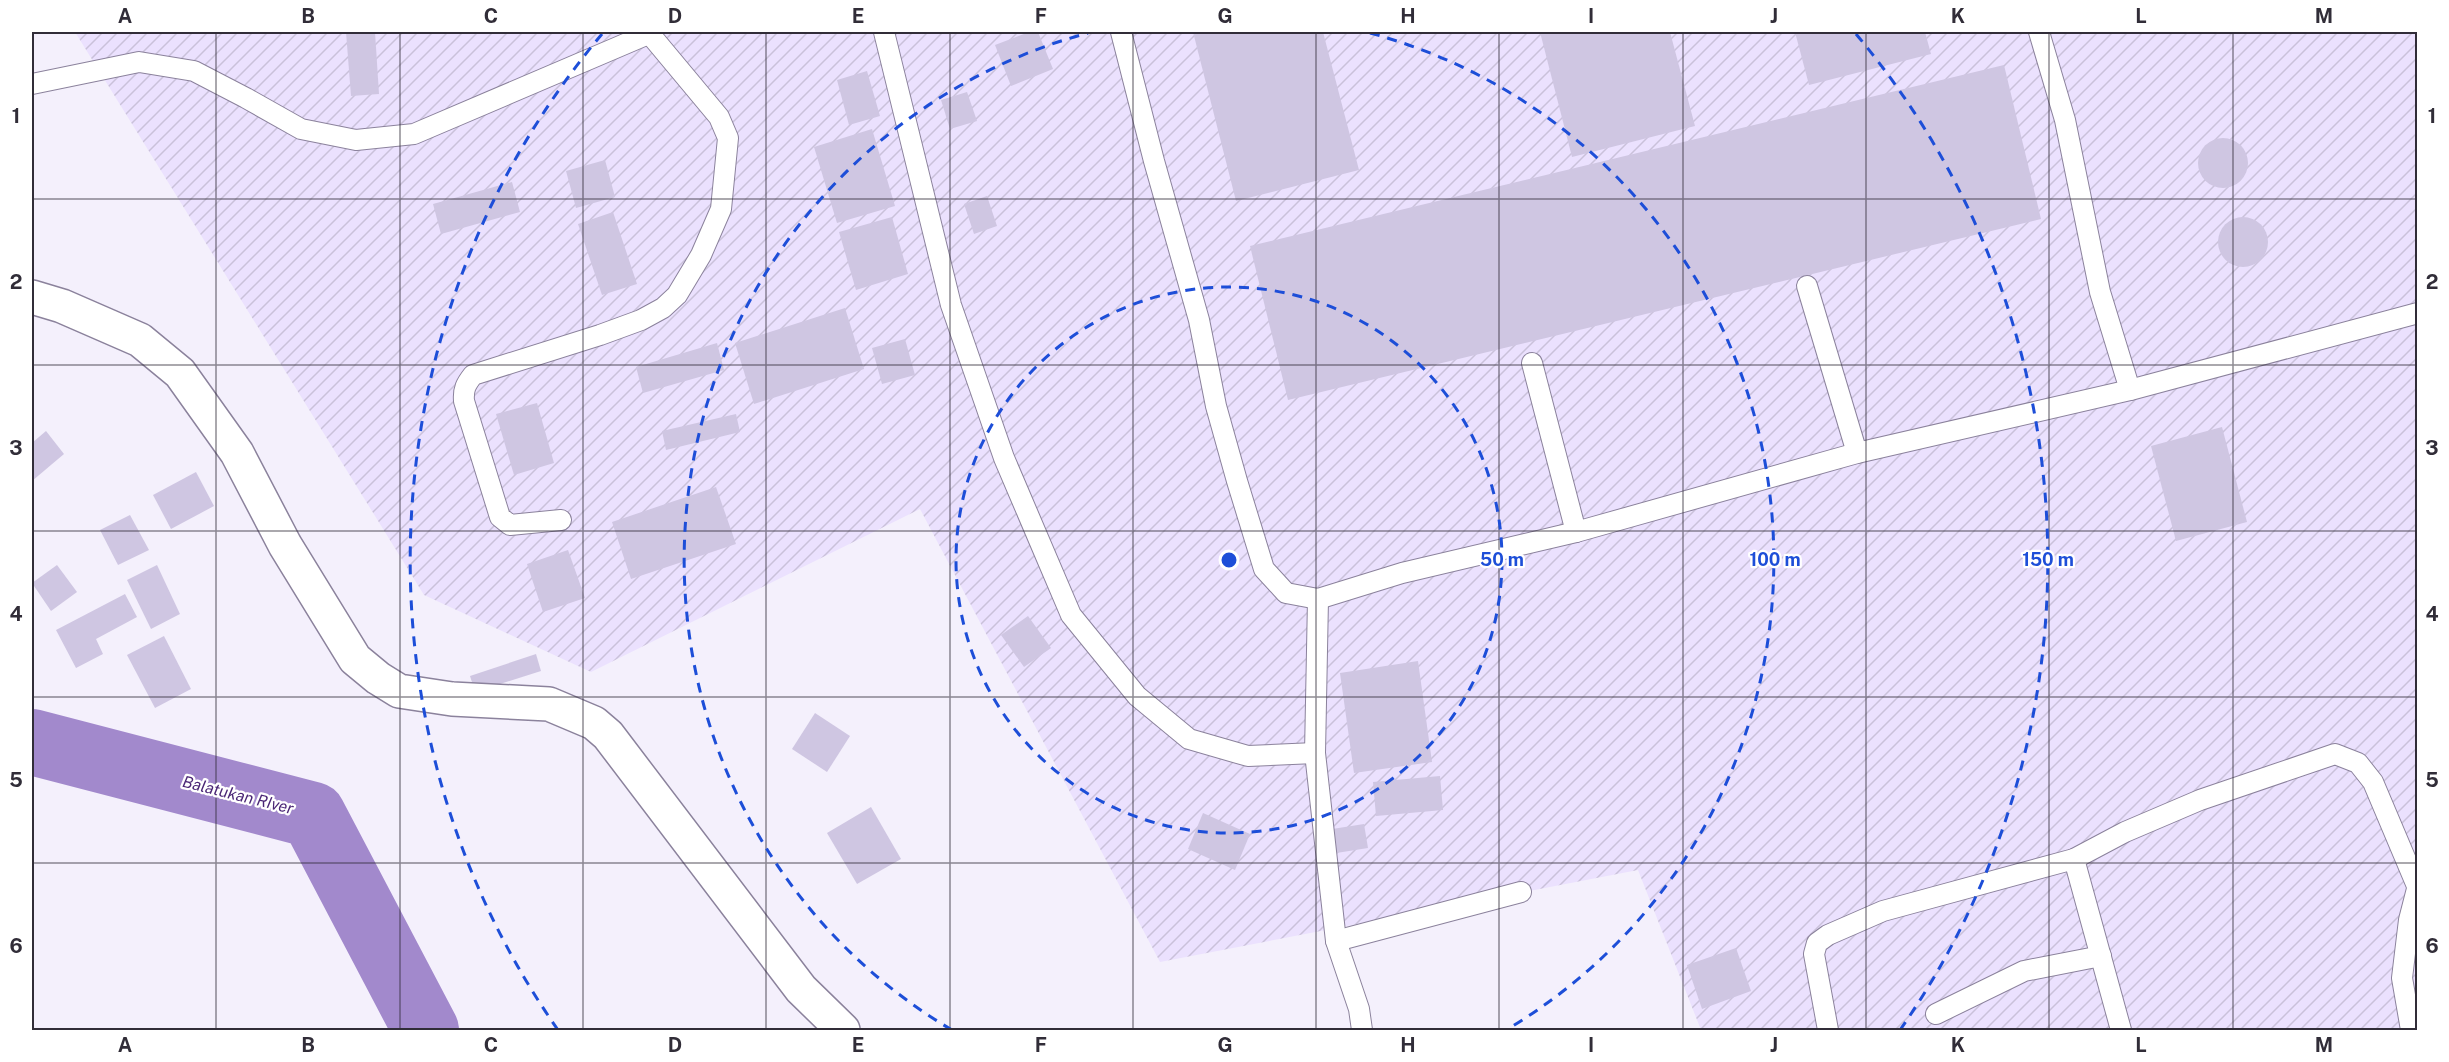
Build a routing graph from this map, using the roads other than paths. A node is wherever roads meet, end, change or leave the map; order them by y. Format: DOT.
graph roads {
  1 [pos="651,32"];
  2 [pos="884,32"];
  3 [pos="1121,32"];
  4 [pos="2039,32"];
  5 [pos="32,84"];
  6 [pos="1807,286"];
  7 [pos="32,297"];
  8 [pos="2418,313"];
  9 [pos="1532,363"];
  10 [pos="2130,390"];
  11 [pos="1857,453"];
  12 [pos="561,520"];
  13 [pos="1576,532"];
  14 [pos="1318,599"];
  15 [pos="1316,753"];
  16 [pos="2074,860"];
  17 [pos="2417,885"];
  18 [pos="1521,892"];
  19 [pos="1336,941"];
  20 [pos="2101,956"];
  21 [pos="1936,1014"];
  22 [pos="843,1030"];
  23 [pos="1362,1030"];
  24 [pos="1828,1030"];
  25 [pos="2121,1030"];
  26 [pos="2411,1030"];
  1 -- 5 [label="lane"];
  1 -- 12 [label="lane"];
  2 -- 15 [label="lane"];
  3 -- 14 [label="lane"];
  4 -- 10 [label="lane"];
  6 -- 11 [label="lane"];
  7 -- 22 [label="street"];
  8 -- 10 [label="lane"];
  9 -- 13 [label="lane"];
  10 -- 11 [label="lane"];
  11 -- 13 [label="lane"];
  13 -- 14 [label="lane"];
  14 -- 15 [label="lane"];
  15 -- 19 [label="lane"];
  16 -- 17 [label="lane"];
  16 -- 20 [label="lane"];
  16 -- 24 [label="lane"];
  17 -- 26 [label="lane"];
  18 -- 19 [label="lane"];
  19 -- 23 [label="lane"];
  20 -- 21 [label="lane"];
  20 -- 25 [label="lane"];
}
